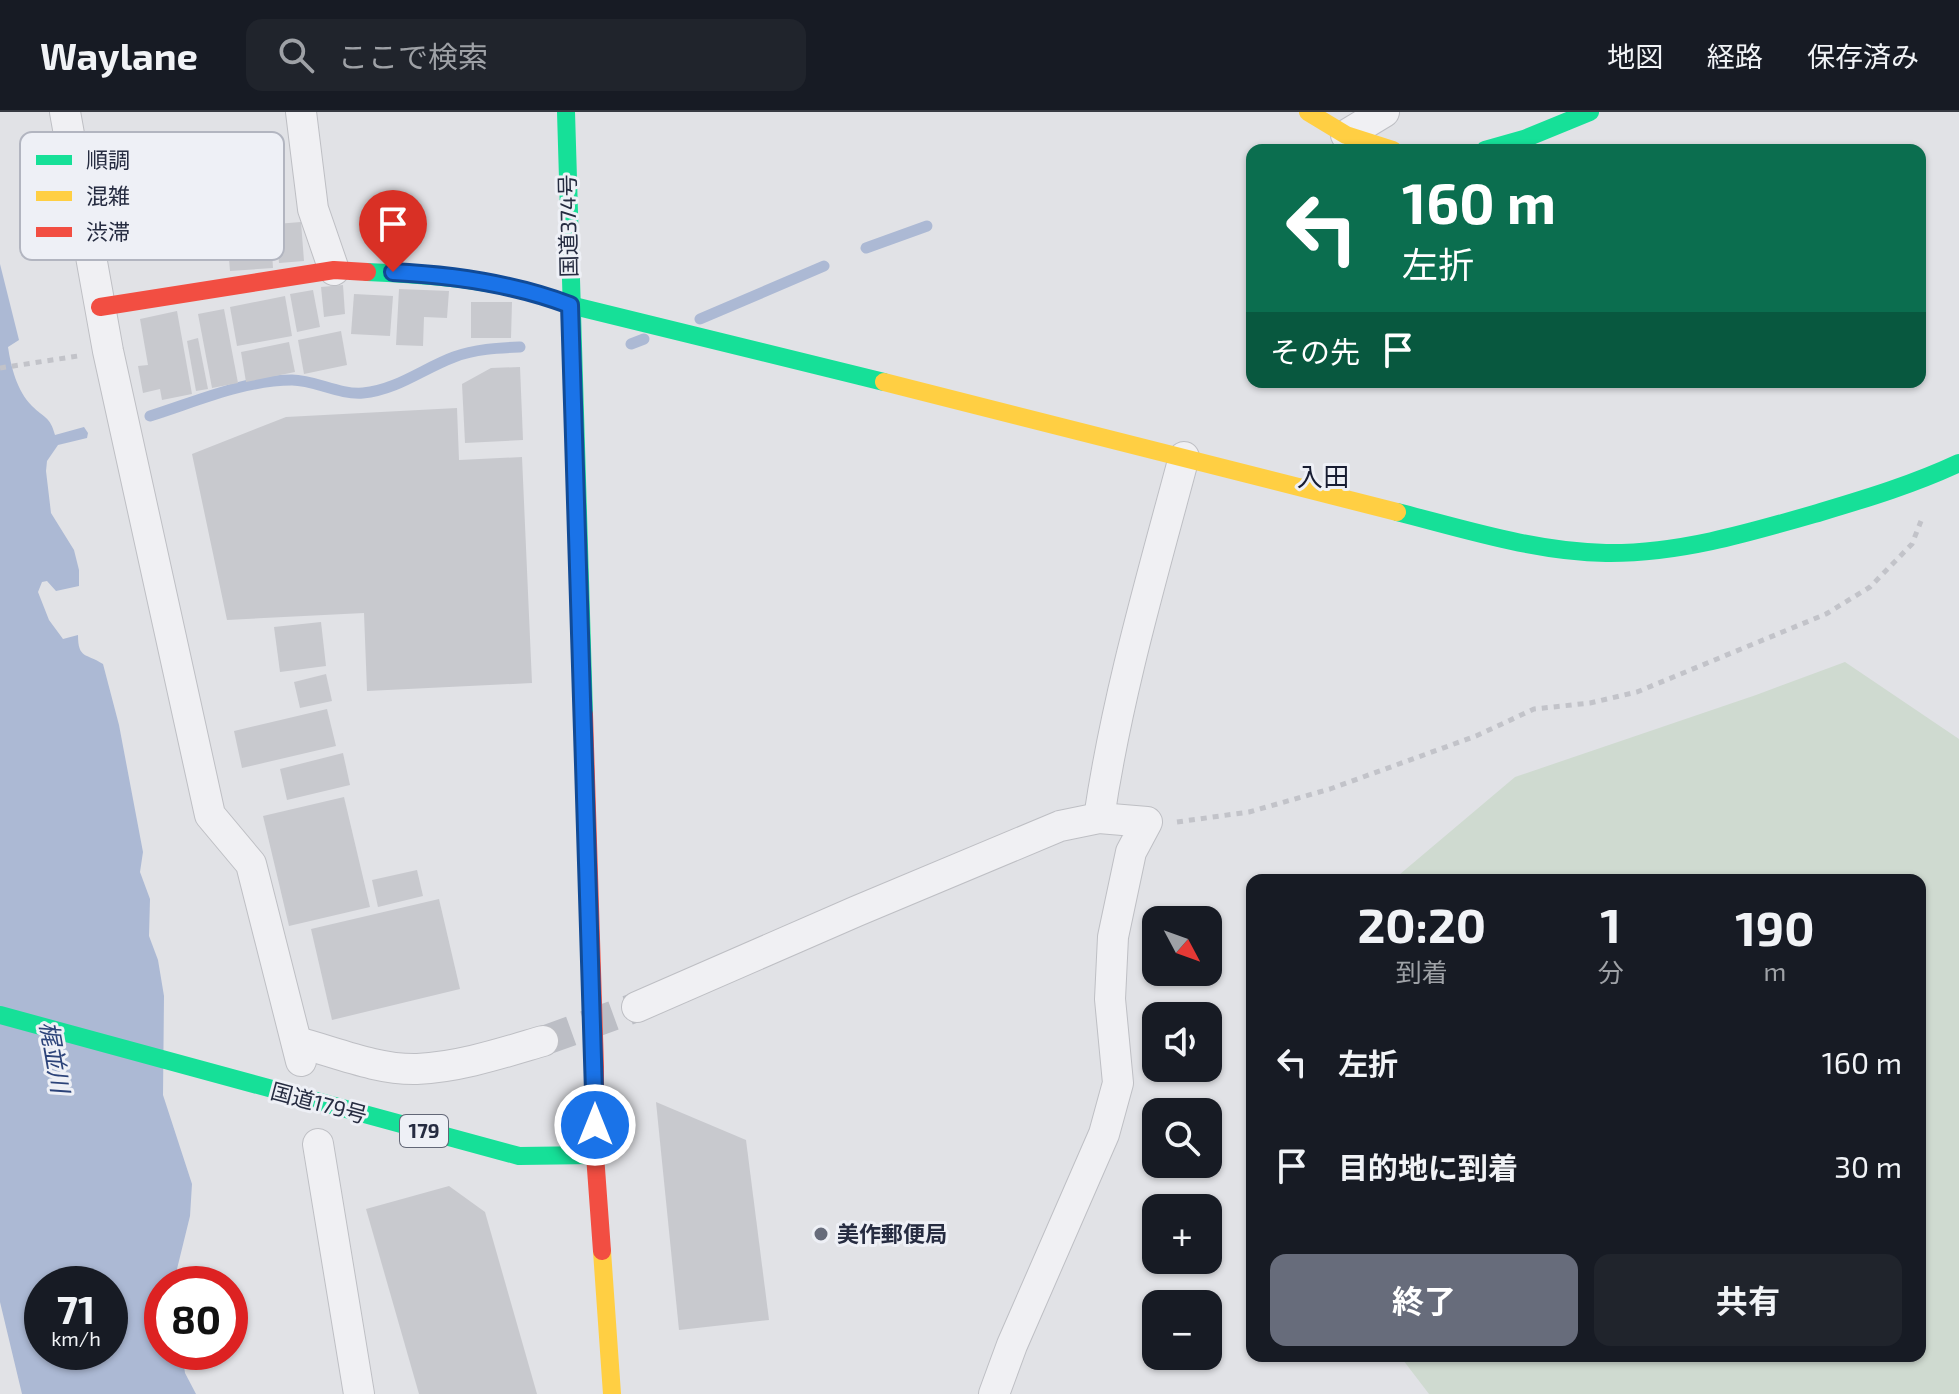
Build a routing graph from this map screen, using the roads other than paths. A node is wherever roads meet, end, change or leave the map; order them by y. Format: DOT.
graph roads {
  1 [pos="65,112"];
  2 [pos="301,112"];
  3 [pos="566,112"];
  4 [pos="1308,112"];
  5 [pos="1384,112"];
  6 [pos="1590,112"];
  7 [pos="69,132"];
  8 [pos="1346,135"];
  9 [pos="1374,144"];
  10 [pos="1506,144"];
  11 [pos="92,260"];
  12 [pos="334,270"];
  13 [pos="570,305"];
  14 [pos="100,307"];
  15 [pos="1184,457"];
  16 [pos="1959,463"];
  17 [pos="1099,818"];
  18 [pos="637,1007"];
  19 [pos="0,1015"];
  20 [pos="543,1041"];
  21 [pos="318,1144"];
  22 [pos="595,1155"];
  23 [pos="359,1394"];
  24 [pos="612,1394"];
  25 [pos="994,1394"];
  1 -- 7 [label="street"];
  2 -- 12 [label="street"];
  3 -- 13 [label="main road, 国道374号"];
  4 -- 8 [label="main road"];
  5 -- 8 [label="street"];
  6 -- 10 [label="main road"];
  8 -- 9 [label="main road"];
  11 -- 14 [label="street"];
  12 -- 13 [label="main road"];
  12 -- 14 [label="main road"];
  13 -- 15 [label="main road"];
  13 -- 22 [label="main road, 国道374号"];
  14 -- 20 [label="street"];
  15 -- 16 [label="main road"];
  15 -- 17 [label="street"];
  17 -- 18 [label="street"];
  17 -- 25 [label="street"];
  19 -- 22 [label="main road, 国道179号 / 179"];
  21 -- 23 [label="street"];
  22 -- 24 [label="main road"];
}
